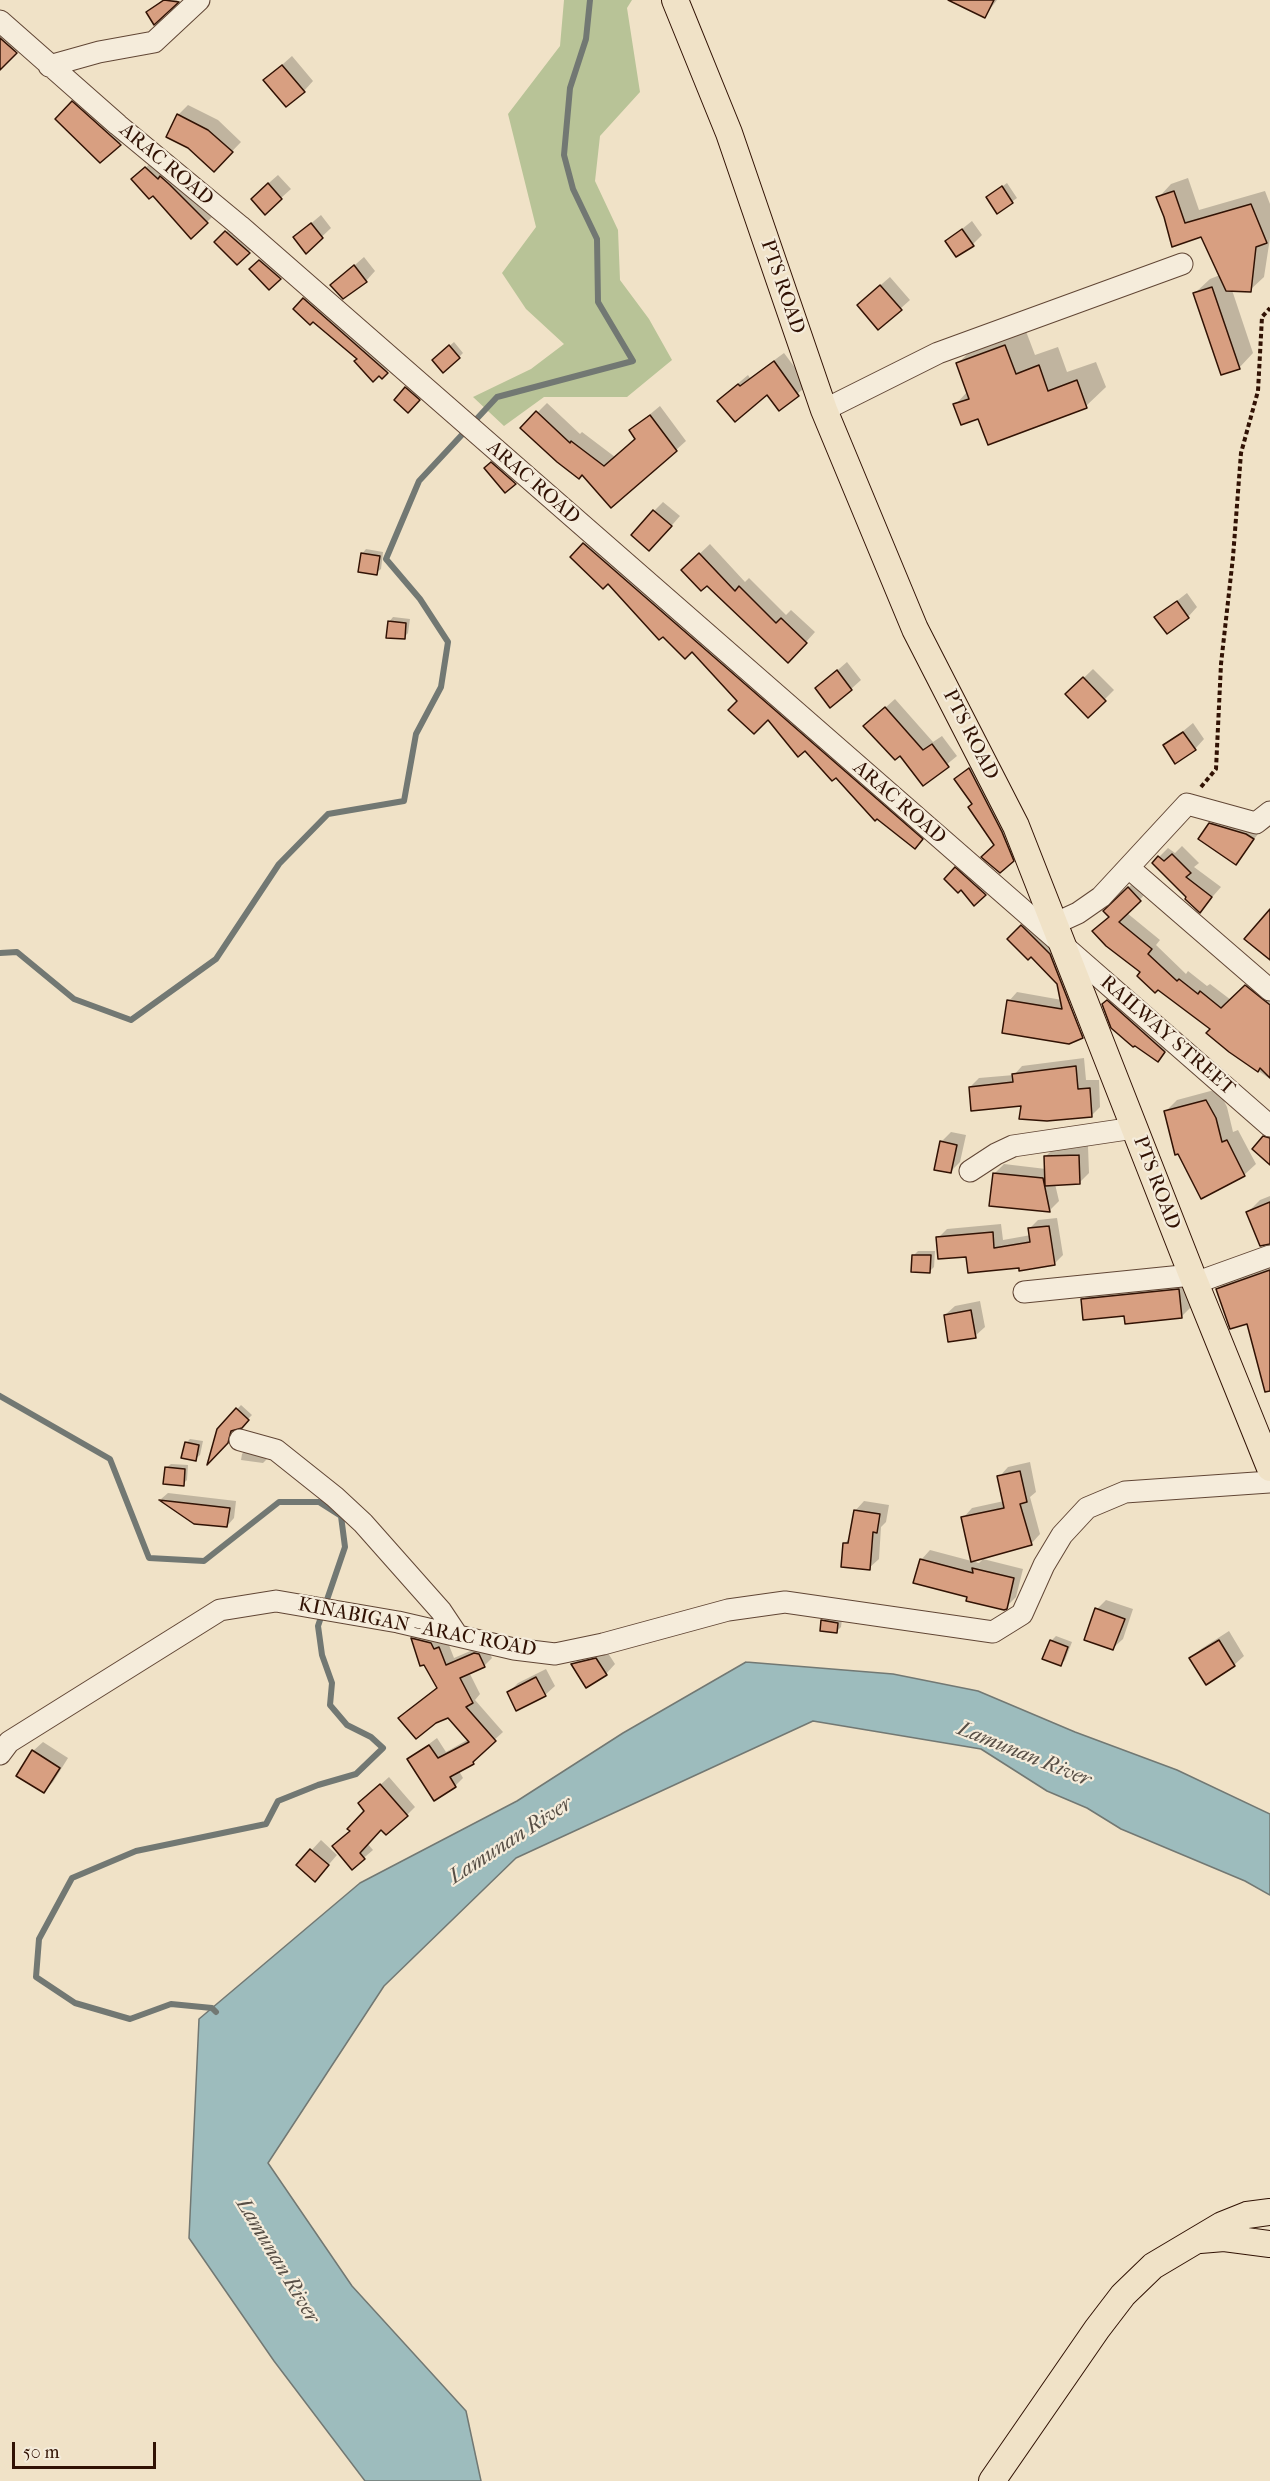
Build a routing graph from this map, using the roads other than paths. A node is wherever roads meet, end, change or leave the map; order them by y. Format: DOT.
graph roads {
  1 [pos="199,0"];
  2 [pos="675,0"];
  3 [pos="0,21"];
  4 [pos="49,66"];
  5 [pos="1182,264"];
  6 [pos="824,410"];
  7 [pos="1270,812"];
  8 [pos="1129,868"];
  9 [pos="1054,924"];
  10 [pos="1065,947"];
  11 [pos="1270,990"];
  12 [pos="1270,1126"];
  13 [pos="1134,1128"];
  14 [pos="970,1171"];
  15 [pos="1270,1256"];
  16 [pos="1193,1279"];
  17 [pos="1024,1292"];
  18 [pos="240,1440"];
  19 [pos="1270,1468"];
  20 [pos="1270,1482"];
  21 [pos="457,1635"];
  22 [pos="0,1754"];
  23 [pos="1270,2212"];
  24 [pos="1197,2241"];
  25 [pos="1270,2244"];
  26 [pos="993,2481"];
  1 -- 4 [label="street"];
  2 -- 6 [label="main road, PTS ROAD"];
  3 -- 4 [label="street, ARAC ROAD"];
  4 -- 10 [label="street, ARAC ROAD"];
  5 -- 6 [label="street"];
  6 -- 9 [label="main road, PTS ROAD"];
  7 -- 8 [label="street"];
  8 -- 9 [label="street"];
  8 -- 11 [label="street"];
  9 -- 10 [label="main road, PTS ROAD"];
  10 -- 12 [label="street, RAILWAY STREET"];
  10 -- 13 [label="main road, PTS ROAD"];
  13 -- 14 [label="street"];
  13 -- 16 [label="main road, PTS ROAD"];
  15 -- 16 [label="street"];
  16 -- 17 [label="street"];
  16 -- 19 [label="main road, PTS ROAD"];
  18 -- 21 [label="street"];
  20 -- 21 [label="street, KINABIGAN - ARAC ROAD"];
  21 -- 22 [label="street, KINABIGAN - ARAC ROAD"];
  23 -- 24 [label="main road"];
  24 -- 25 [label="main road"];
  24 -- 26 [label="main road"];
}
